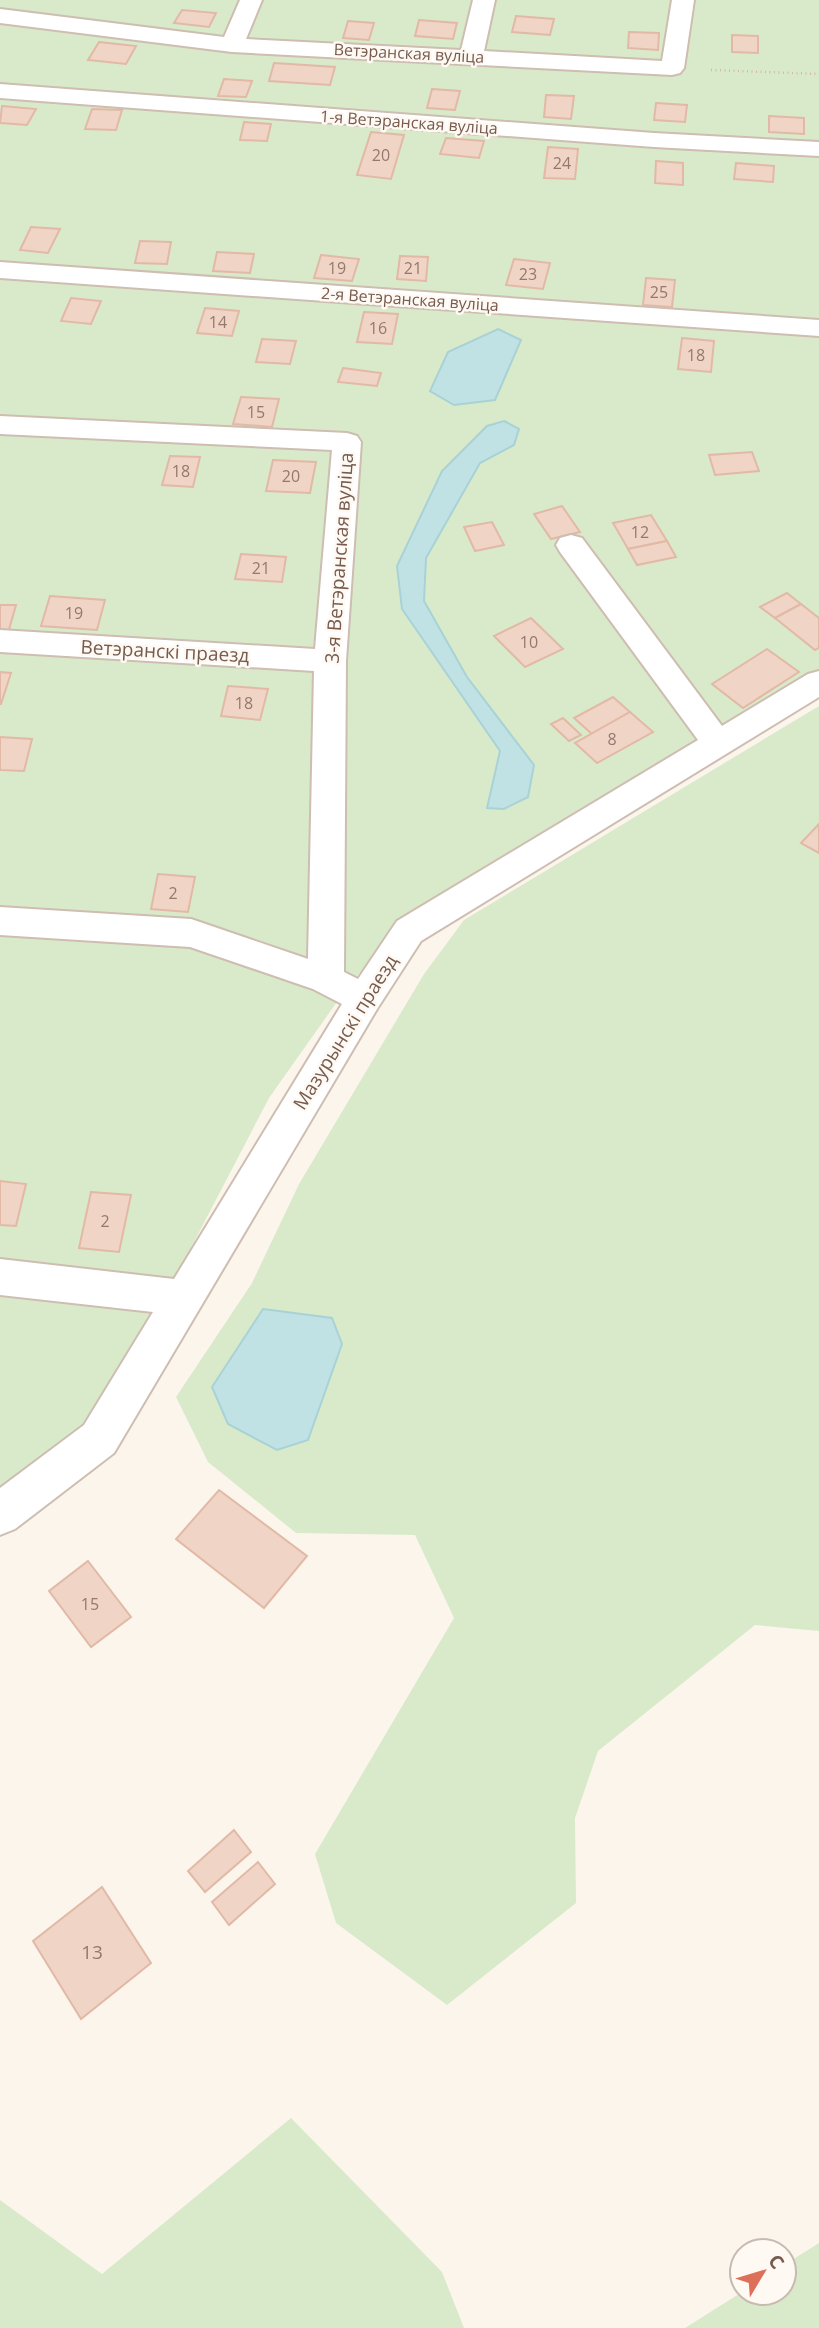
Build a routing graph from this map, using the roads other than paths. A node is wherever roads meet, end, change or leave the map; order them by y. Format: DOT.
graph roads {
  1 [pos="251,0"];
  2 [pos="484,0"];
  3 [pos="683,0"];
  4 [pos="0,16"];
  5 [pos="232,45"];
  6 [pos="471,56"];
  7 [pos="0,92"];
  8 [pos="819,149"];
  9 [pos="0,270"];
  10 [pos="819,328"];
  11 [pos="0,425"];
  12 [pos="571,545"];
  13 [pos="0,641"];
  14 [pos="330,661"];
  15 [pos="819,682"];
  16 [pos="717,743"];
  17 [pos="0,921"];
  18 [pos="326,979"];
  19 [pos="364,999"];
  20 [pos="0,1277"];
  21 [pos="184,1298"];
  22 [pos="0,1514"];
  1 -- 5 [label="street"];
  2 -- 6 [label="street"];
  3 -- 6 [label="street, Ветэранская вуліца"];
  4 -- 5 [label="street, Ветэранская вуліца"];
  5 -- 6 [label="street, Ветэранская вуліца"];
  7 -- 8 [label="street, 1-я Ветэранская вуліца"];
  9 -- 10 [label="street, 2-я Ветэранская вуліца"];
  11 -- 14 [label="street, 3-я Ветэранская вуліца"];
  12 -- 16 [label="street"];
  13 -- 14 [label="street, Ветэранскі праезд"];
  14 -- 18 [label="street, 3-я Ветэранская вуліца"];
  15 -- 16 [label="street, Мазурынскі праезд"];
  16 -- 19 [label="street, Мазурынскі праезд"];
  17 -- 18 [label="street"];
  18 -- 19 [label="street"];
  19 -- 21 [label="street, Мазурынскі праезд"];
  20 -- 21 [label="street"];
  21 -- 22 [label="street, Мазурынскі праезд"];
}
